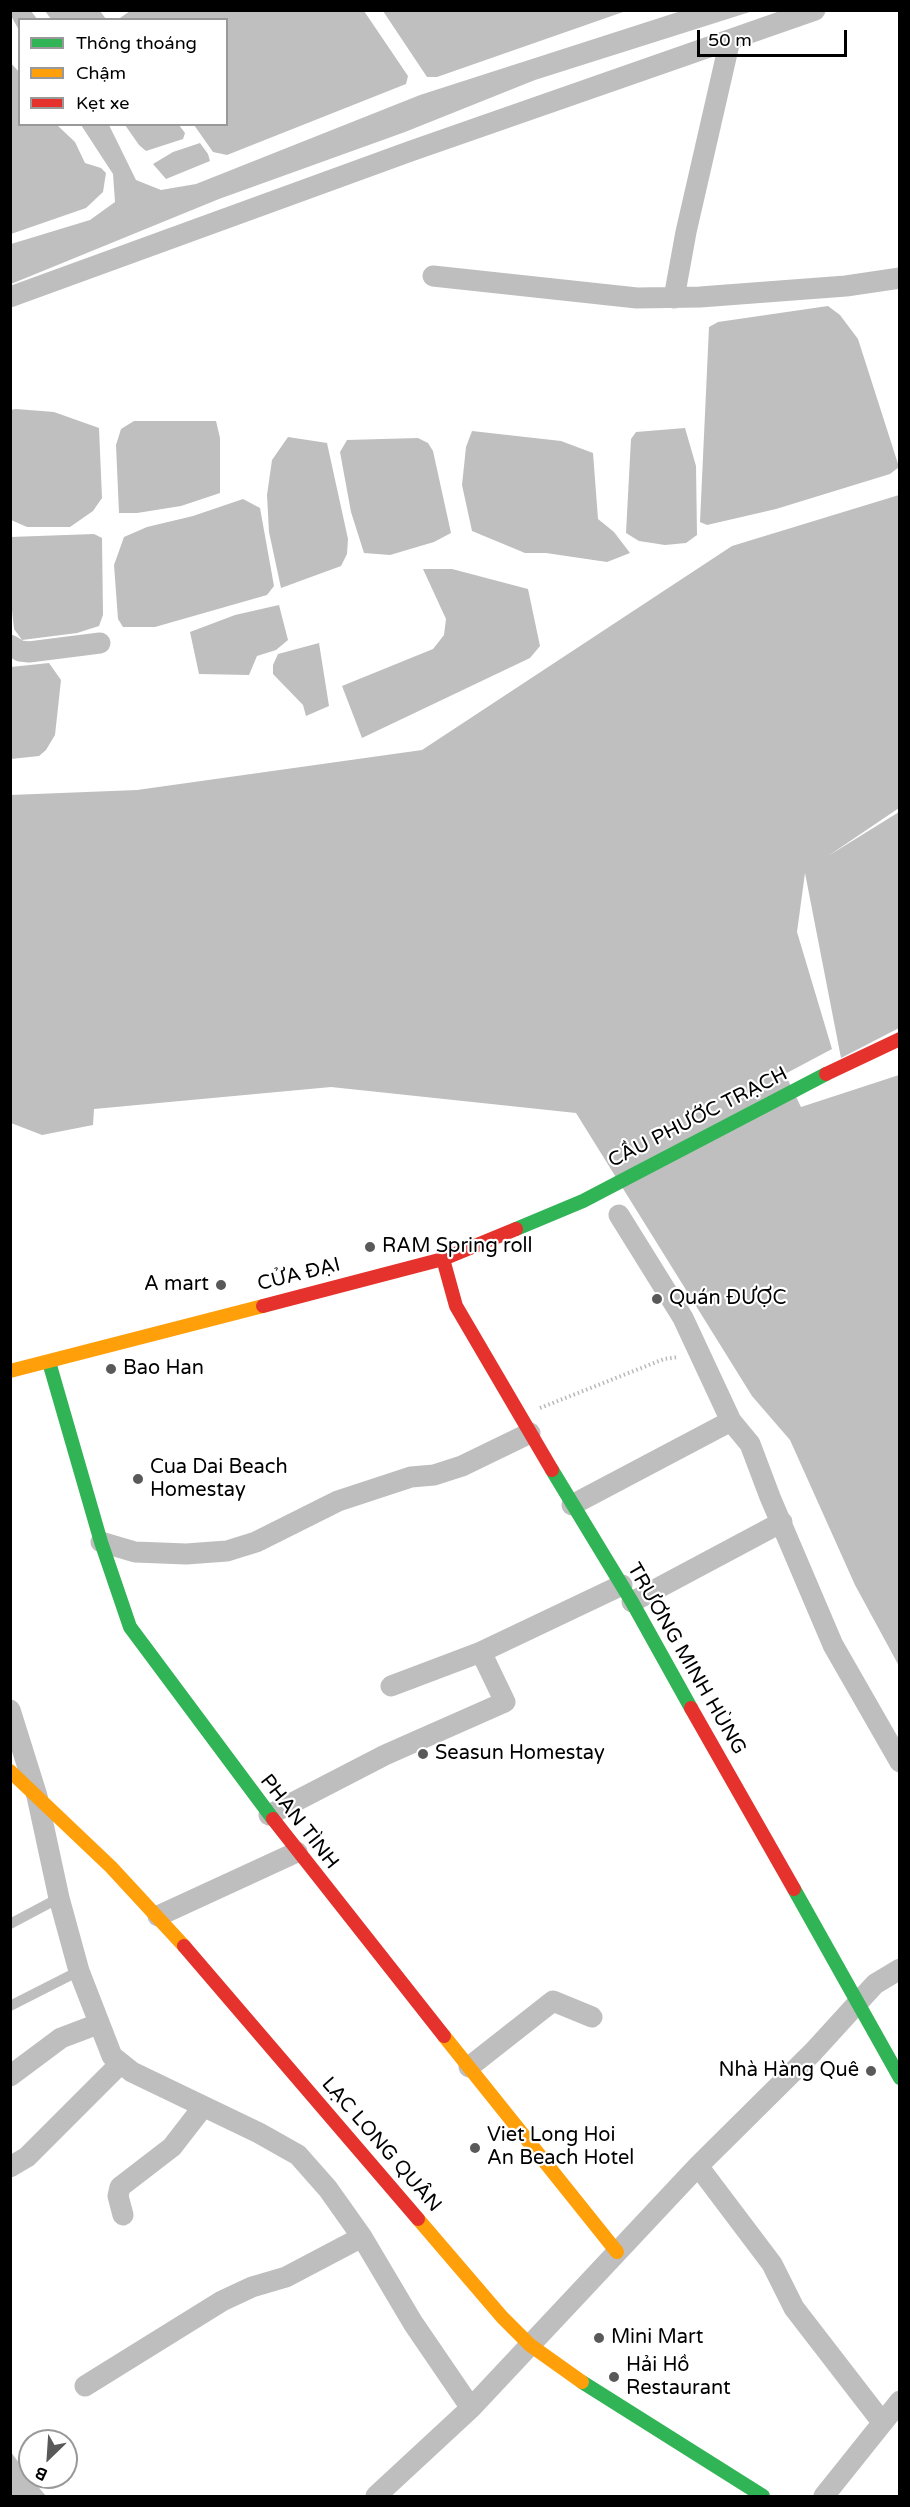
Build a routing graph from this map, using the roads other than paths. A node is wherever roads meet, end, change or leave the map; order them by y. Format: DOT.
graph roads {
  1 [pos="815,10"];
  2 [pos="730,40"];
  3 [pos="433,276"];
  4 [pos="900,278"];
  5 [pos="10,297"];
  6 [pos="674,298"];
  7 [pos="100,643"];
  8 [pos="10,645"];
  9 [pos="900,1039"];
  10 [pos="590,1197"];
  11 [pos="619,1215"];
  12 [pos="443,1259"];
  13 [pos="49,1362"];
  14 [pos="10,1371"];
  15 [pos="731,1421"];
  16 [pos="525,1425"];
  17 [pos="572,1504"];
  18 [pos="783,1522"];
  19 [pos="101,1542"];
  20 [pos="627,1593"];
  21 [pos="480,1652"];
  22 [pos="391,1686"];
  23 [pos="10,1710"];
  24 [pos="900,1762"];
  25 [pos="10,1771"];
  26 [pos="37,1796"];
  27 [pos="269,1815"];
  28 [pos="297,1852"];
  29 [pos="59,1898"];
  30 [pos="158,1916"];
  31 [pos="10,1924"];
  32 [pos="900,1969"];
  33 [pos="79,1971"];
  34 [pos="858,2004"];
  35 [pos="10,2006"];
  36 [pos="592,2017"];
  37 [pos="98,2024"];
  38 [pos="121,2063"];
  39 [pos="469,2067"];
  40 [pos="10,2076"];
  41 [pos="900,2078"];
  42 [pos="203,2107"];
  43 [pos="698,2166"];
  44 [pos="10,2168"];
  45 [pos="123,2215"];
  46 [pos="362,2237"];
  47 [pos="617,2252"];
  48 [pos="530,2345"];
  49 [pos="85,2386"];
  50 [pos="900,2402"];
  51 [pos="471,2408"];
  52 [pos="882,2422"];
  53 [pos="376,2496"];
  54 [pos="763,2496"];
  55 [pos="824,2496"];
  1 -- 2 [label="street"];
  2 -- 5 [label="street"];
  2 -- 6 [label="street"];
  3 -- 6 [label="street"];
  4 -- 6 [label="street"];
  7 -- 8 [label="street"];
  9 -- 10 [label="street, CẦU PHƯỚC TRẠCH"];
  10 -- 12 [label="street, CỬA ĐẠI"];
  11 -- 15 [label="street"];
  12 -- 13 [label="street, CỬA ĐẠI"];
  12 -- 16 [label="street, TRƯƠNG MINH HÙNG"];
  13 -- 14 [label="street, CỬA ĐẠI"];
  13 -- 19 [label="street, PHAN TÌNH"];
  15 -- 17 [label="street"];
  15 -- 18 [label="street"];
  16 -- 17 [label="street, TRƯƠNG MINH HÙNG"];
  16 -- 19 [label="street"];
  17 -- 20 [label="street, TRƯƠNG MINH HÙNG"];
  18 -- 20 [label="street"];
  18 -- 24 [label="street"];
  19 -- 27 [label="street, PHAN TÌNH"];
  20 -- 21 [label="street"];
  20 -- 34 [label="street, TRƯƠNG MINH HÙNG"];
  21 -- 22 [label="street"];
  21 -- 27 [label="street"];
  23 -- 26 [label="street"];
  25 -- 26 [label="street, LẠC LONG QUÂN"];
  26 -- 29 [label="street"];
  26 -- 30 [label="street, LẠC LONG QUÂN"];
  27 -- 28 [label="street, PHAN TÌNH"];
  28 -- 30 [label="street"];
  28 -- 39 [label="street, PHAN TÌNH"];
  29 -- 31 [label="lane"];
  29 -- 33 [label="street"];
  30 -- 48 [label="street, LẠC LONG QUÂN"];
  32 -- 34 [label="street"];
  33 -- 35 [label="lane"];
  33 -- 37 [label="street"];
  34 -- 41 [label="street, TRƯƠNG MINH HÙNG"];
  34 -- 43 [label="street"];
  36 -- 39 [label="street"];
  37 -- 38 [label="street"];
  37 -- 40 [label="street"];
  38 -- 42 [label="street"];
  38 -- 44 [label="street"];
  39 -- 47 [label="street, PHAN TÌNH"];
  42 -- 45 [label="street"];
  42 -- 46 [label="street"];
  43 -- 47 [label="street"];
  43 -- 52 [label="street"];
  46 -- 49 [label="street"];
  46 -- 51 [label="street"];
  47 -- 48 [label="street"];
  48 -- 51 [label="street"];
  48 -- 54 [label="street, LẠC LONG QUÂN"];
  50 -- 52 [label="street"];
  51 -- 53 [label="street"];
  52 -- 55 [label="street"];
}
